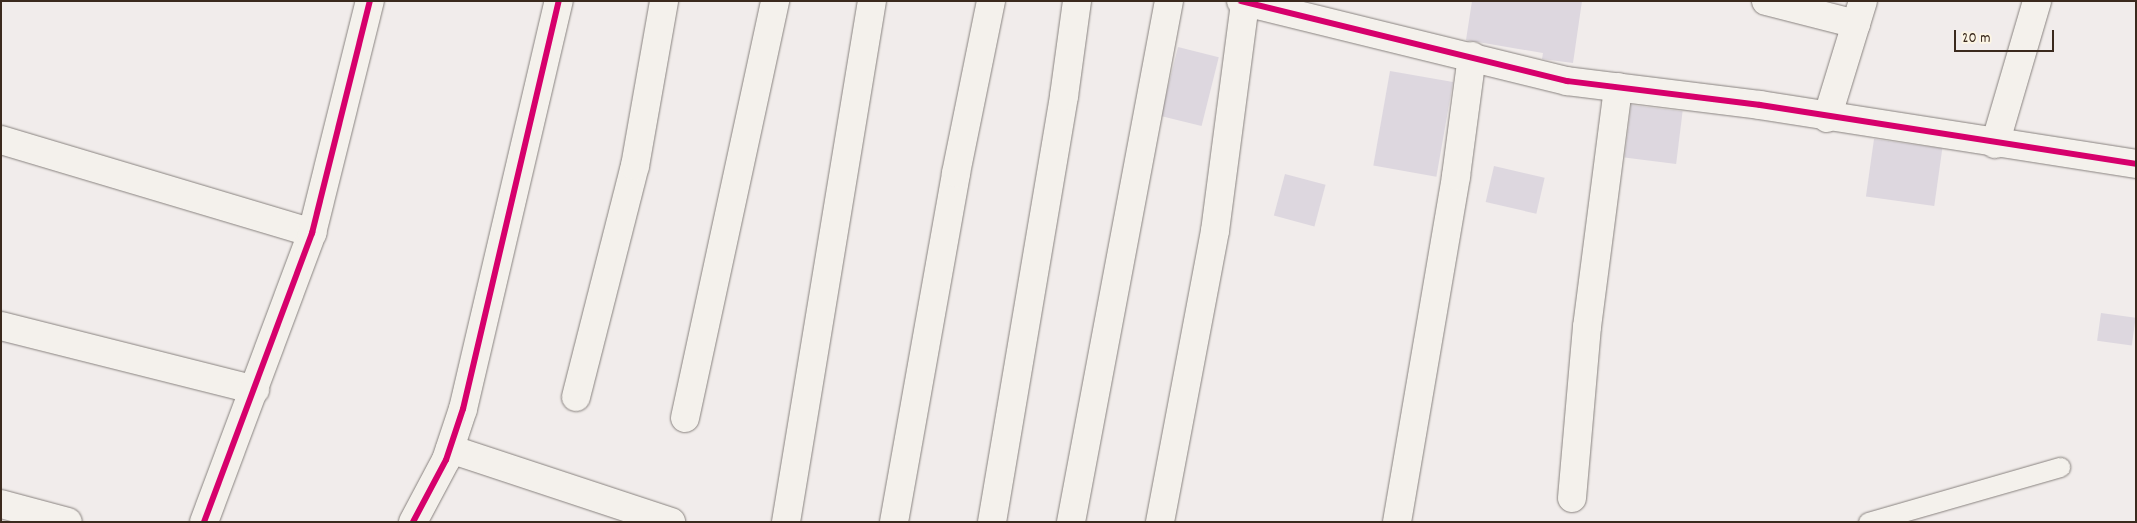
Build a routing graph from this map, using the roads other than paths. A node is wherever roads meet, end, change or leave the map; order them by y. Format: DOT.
graph roads {
  1 [pos="370,1"];
  2 [pos="559,1"];
  3 [pos="664,1"];
  4 [pos="775,1"];
  5 [pos="872,1"];
  6 [pos="991,1"];
  7 [pos="1077,1"];
  8 [pos="1169,1"];
  9 [pos="2037,1"];
  10 [pos="1243,2"];
  11 [pos="1775,2"];
  12 [pos="1860,13"];
  13 [pos="1472,56"];
  14 [pos="1618,87"];
  15 [pos="1827,118"];
  16 [pos="1,140"];
  17 [pos="1995,144"];
  18 [pos="2136,164"];
  19 [pos="312,233"];
  20 [pos="1,326"];
  21 [pos="255,390"];
  22 [pos="576,397"];
  23 [pos="685,418"];
  24 [pos="450,449"];
  25 [pos="2060,467"];
  26 [pos="1572,498"];
  27 [pos="1,504"];
  28 [pos="68,522"];
  29 [pos="204,522"];
  30 [pos="413,522"];
  31 [pos="671,522"];
  32 [pos="786,522"];
  33 [pos="894,522"];
  34 [pos="992,522"];
  35 [pos="1071,522"];
  36 [pos="1160,522"];
  37 [pos="1397,522"];
  38 [pos="1868,522"];
  1 -- 19 [label="street"];
  2 -- 24 [label="street"];
  3 -- 22 [label="street"];
  4 -- 23 [label="street"];
  5 -- 32 [label="street"];
  6 -- 33 [label="street"];
  7 -- 34 [label="street"];
  8 -- 35 [label="street"];
  9 -- 17 [label="street"];
  10 -- 13 [label="street"];
  10 -- 36 [label="street"];
  11 -- 12 [label="street"];
  12 -- 15 [label="street"];
  13 -- 14 [label="street"];
  13 -- 37 [label="street"];
  14 -- 15 [label="street"];
  14 -- 26 [label="street"];
  15 -- 17 [label="street"];
  16 -- 19 [label="street"];
  17 -- 18 [label="street"];
  19 -- 21 [label="street"];
  20 -- 21 [label="street"];
  21 -- 29 [label="street"];
  24 -- 30 [label="street"];
  24 -- 31 [label="street"];
  25 -- 38 [label="lane"];
  27 -- 28 [label="street"];
}
